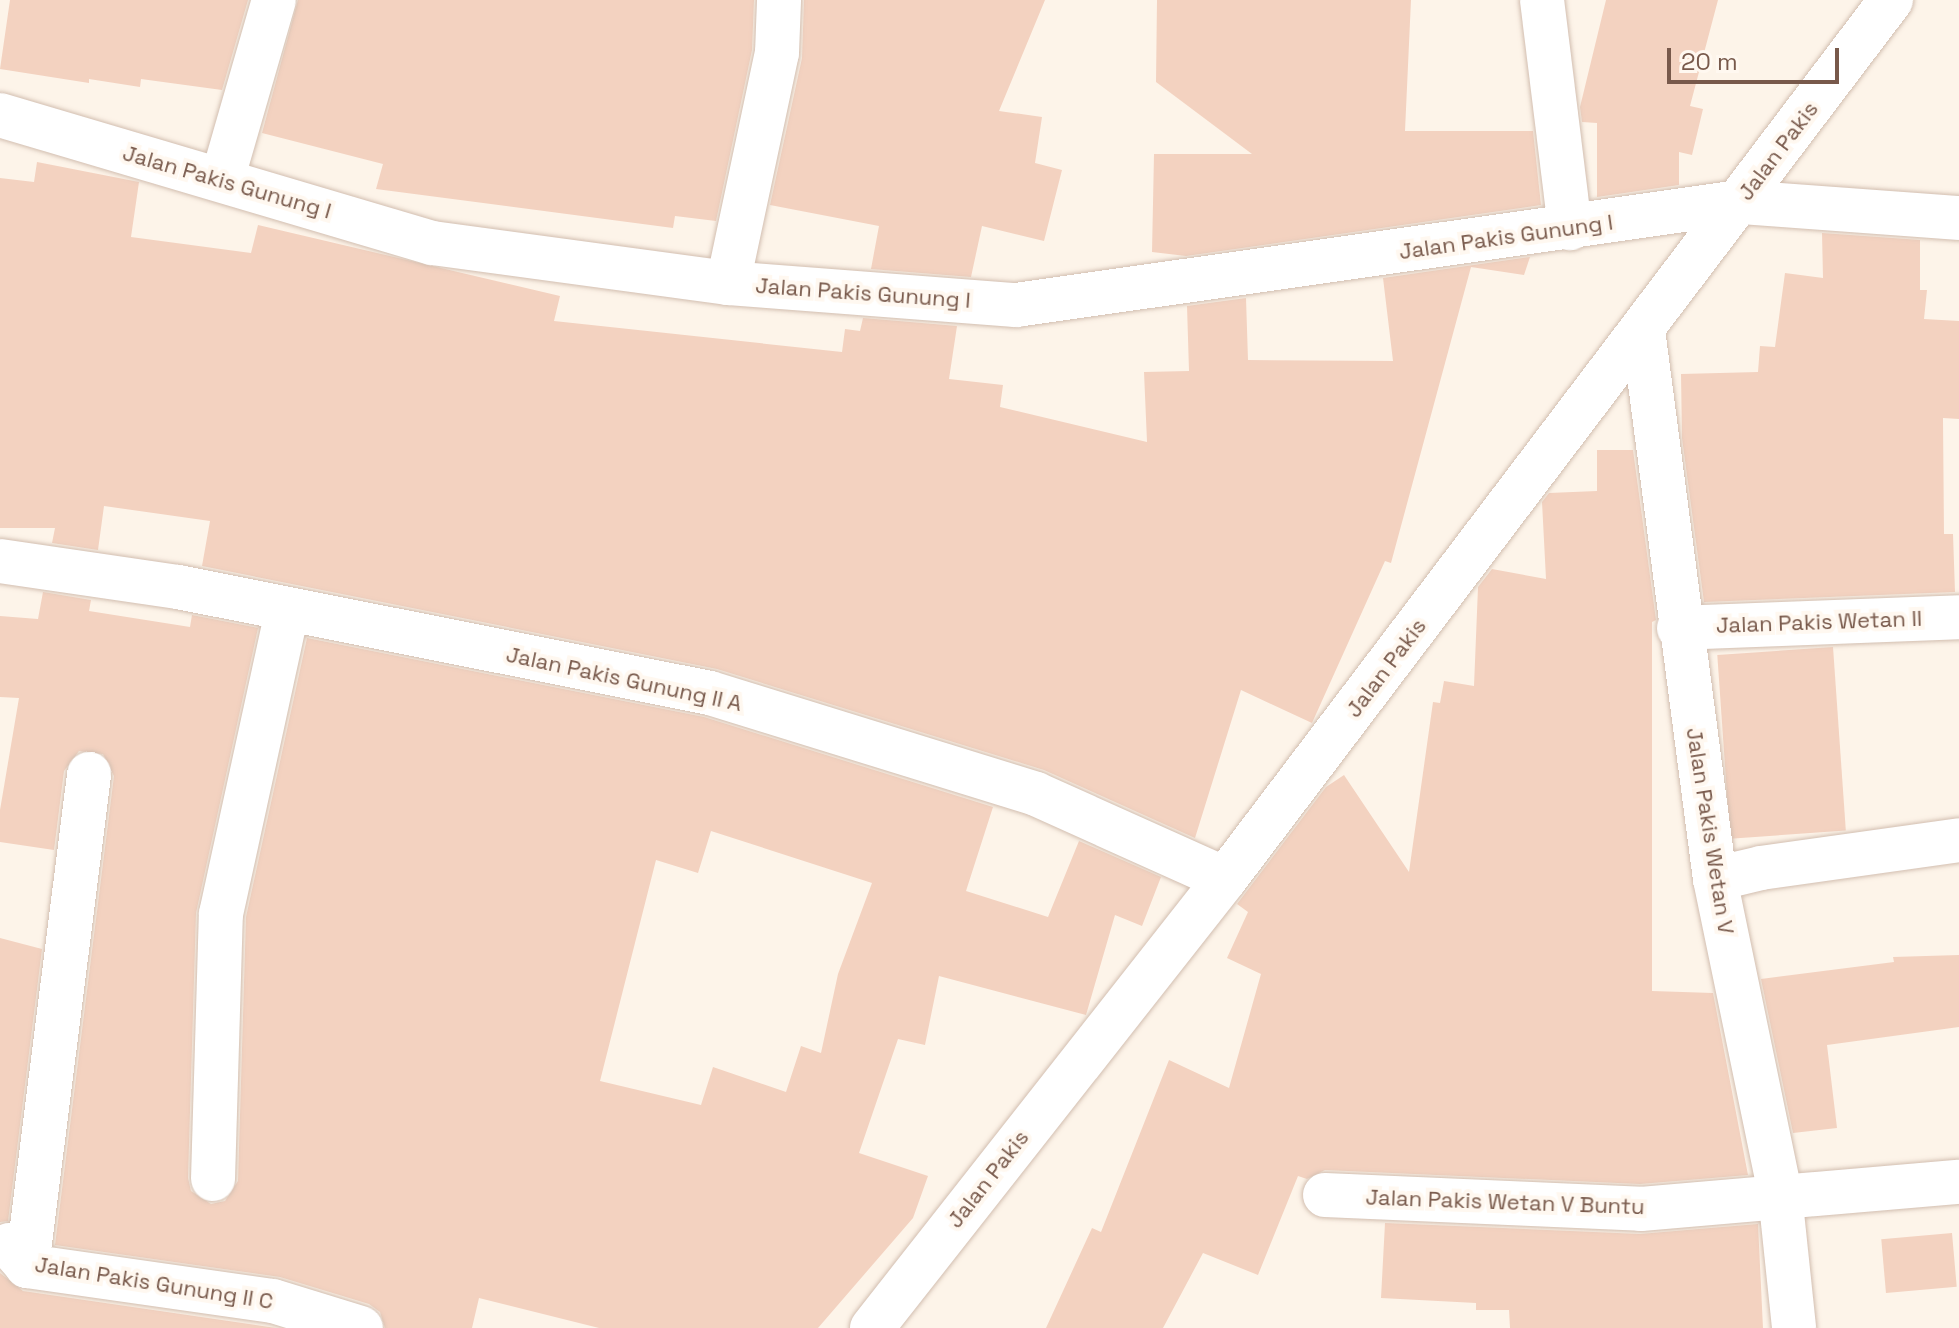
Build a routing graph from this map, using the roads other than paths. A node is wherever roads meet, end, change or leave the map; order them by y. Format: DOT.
graph roads {
  1 [pos="274,0"];
  2 [pos="779,0"];
  3 [pos="1542,0"];
  4 [pos="1891,0"];
  5 [pos="0,115"];
  6 [pos="222,180"];
  7 [pos="1740,202"];
  8 [pos="1959,218"];
  9 [pos="1570,228"];
  10 [pos="728,283"];
  11 [pos="1643,330"];
  12 [pos="0,561"];
  13 [pos="287,611"];
  14 [pos="1959,617"];
  15 [pos="1679,628"];
  16 [pos="89,774"];
  17 [pos="1959,840"];
  18 [pos="1225,879"];
  19 [pos="1715,879"];
  20 [pos="213,1179"];
  21 [pos="1959,1182"];
  22 [pos="1780,1194"];
  23 [pos="1325,1195"];
  24 [pos="14,1255"];
  25 [pos="361,1328"];
  26 [pos="872,1328"];
  27 [pos="1794,1328"];
  1 -- 6 [label="street"];
  2 -- 10 [label="street"];
  3 -- 9 [label="street"];
  4 -- 7 [label="street, Jalan Pakis"];
  5 -- 6 [label="street, Jalan Pakis Gunung I"];
  6 -- 10 [label="street, Jalan Pakis Gunung I"];
  7 -- 8 [label="street, Jalan Pakis Gunung I"];
  7 -- 9 [label="street, Jalan Pakis Gunung I"];
  7 -- 11 [label="street, Jalan Pakis"];
  9 -- 10 [label="street, Jalan Pakis Gunung I"];
  11 -- 15 [label="street, Jalan Pakis Wetan V"];
  11 -- 18 [label="street, Jalan Pakis"];
  12 -- 13 [label="street, Jalan Pakis Gunung II A"];
  13 -- 18 [label="street, Jalan Pakis Gunung II A"];
  13 -- 20 [label="street"];
  14 -- 15 [label="street, Jalan Pakis Wetan II"];
  15 -- 19 [label="street, Jalan Pakis Wetan V"];
  16 -- 24 [label="street"];
  17 -- 19 [label="street"];
  18 -- 26 [label="street, Jalan Pakis"];
  19 -- 22 [label="street, Jalan Pakis Wetan V"];
  21 -- 22 [label="street, Jalan Pakis Wetan V Buntu"];
  22 -- 23 [label="street, Jalan Pakis Wetan V Buntu"];
  22 -- 27 [label="street, Jalan Pakis Wetan V"];
  24 -- 25 [label="street, Jalan Pakis Gunung II C"];
}
